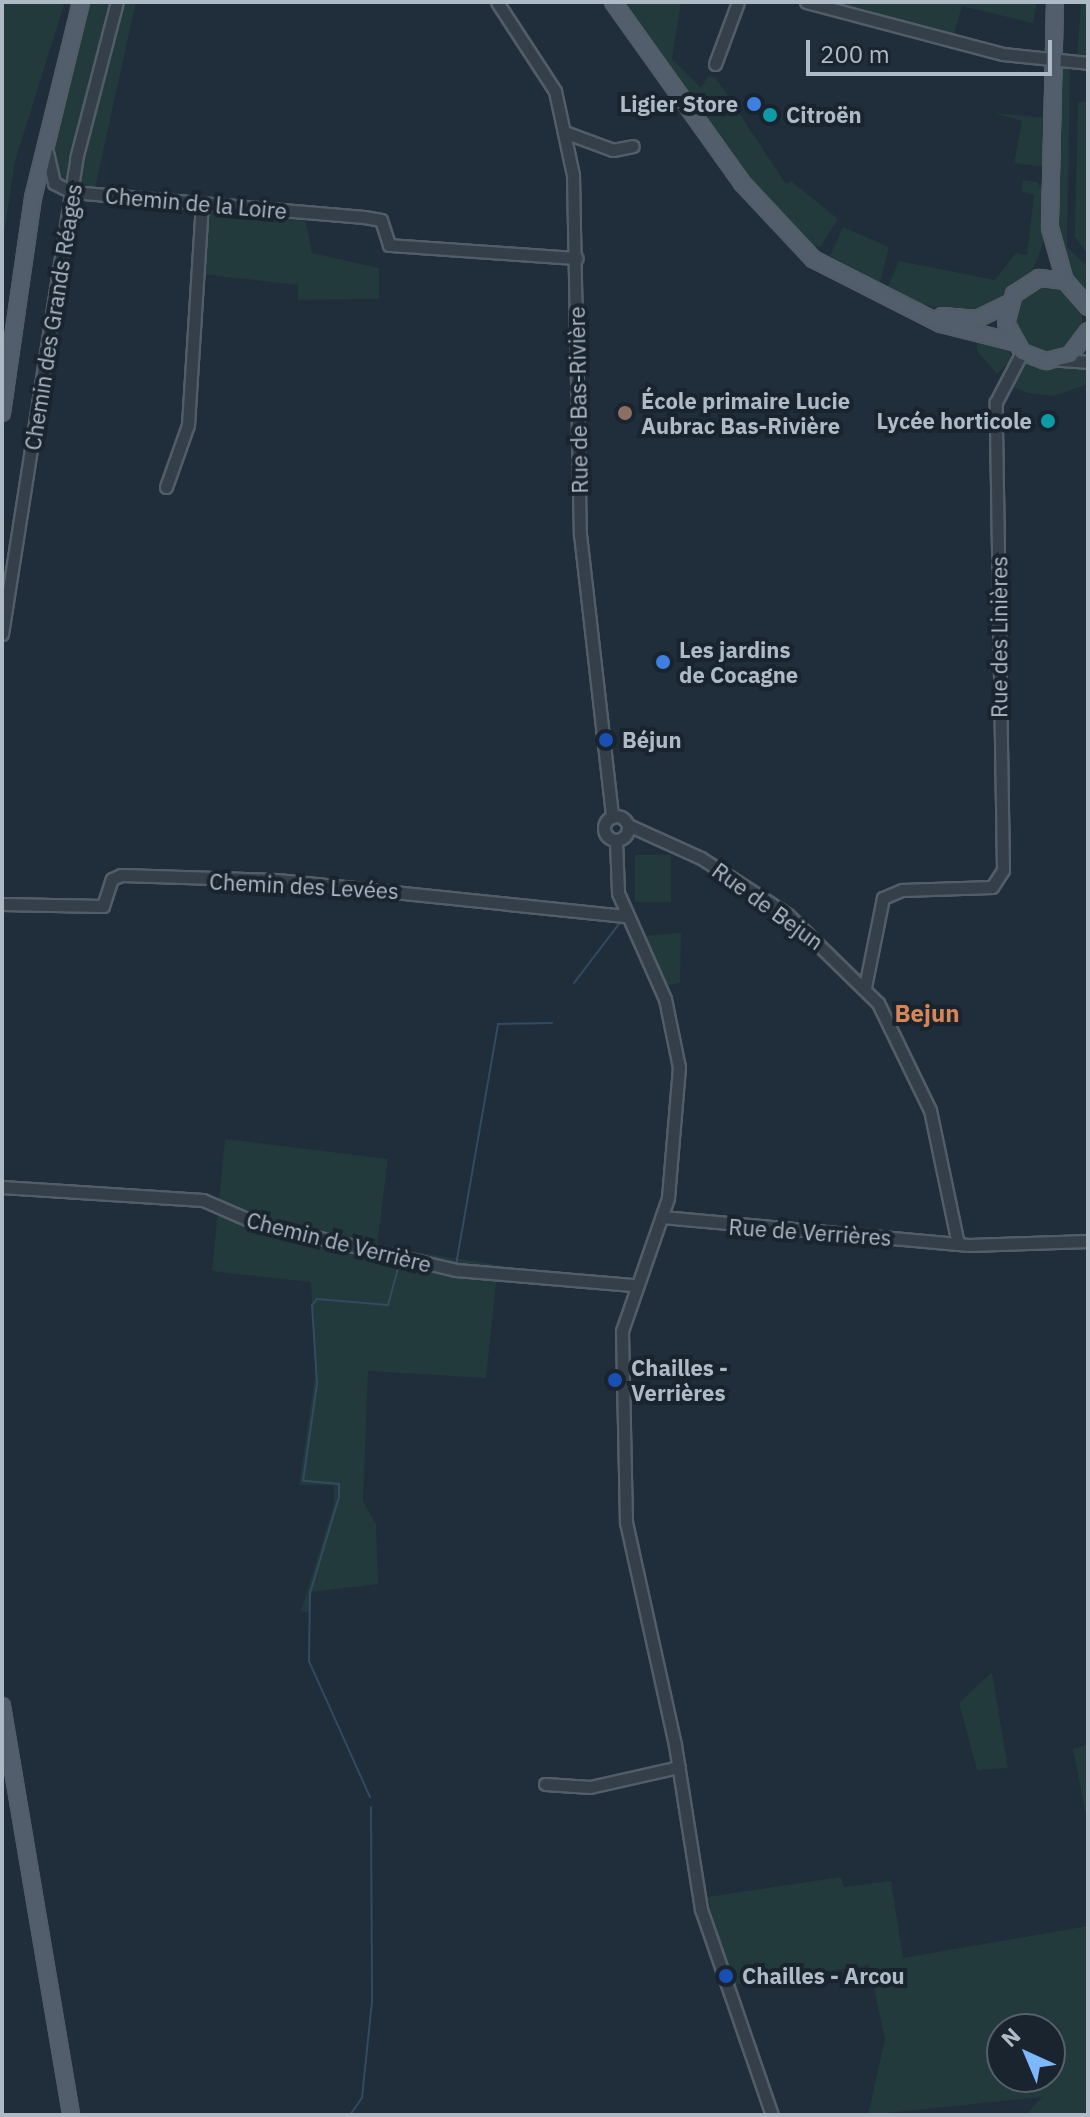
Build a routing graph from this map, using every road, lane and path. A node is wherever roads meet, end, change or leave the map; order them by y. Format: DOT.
graph roads {
  1 [pos="81,2"];
  2 [pos="117,2"];
  3 [pos="497,2"];
  4 [pos="613,2"];
  5 [pos="738,2"];
  6 [pos="806,2"];
  7 [pos="1055,2"];
  8 [pos="1054,63"];
  9 [pos="1088,63"];
  10 [pos="715,64"];
  11 [pos="567,133"];
  12 [pos="46,144"];
  13 [pos="633,146"];
  14 [pos="72,192"];
  15 [pos="202,203"];
  16 [pos="1050,228"];
  17 [pos="577,258"];
  18 [pos="1031,281"];
  19 [pos="1065,281"];
  20 [pos="1010,303"];
  21 [pos="1088,307"];
  22 [pos="916,311"];
  23 [pos="1088,331"];
  24 [pos="1017,347"];
  25 [pos="1079,348"];
  26 [pos="1059,360"];
  27 [pos="1087,362"];
  28 [pos="2,413"];
  29 [pos="166,487"];
  30 [pos="2,634"];
  31 [pos="612,817"];
  32 [pos="628,825"];
  33 [pos="616,840"];
  34 [pos="2,904"];
  35 [pos="627,916"];
  36 [pos="865,987"];
  37 [pos="2,1187"];
  38 [pos="662,1217"];
  39 [pos="1088,1241"];
  40 [pos="958,1244"];
  41 [pos="632,1285"];
  42 [pos="2,1706"];
  43 [pos="679,1767"];
  44 [pos="545,1784"];
  45 [pos="71,2115"];
  46 [pos="772,2115"];
  1 -- 12 [label="main road"];
  2 -- 14 [label="street, Chemin des Grands Réages"];
  3 -- 11 [label="street, Rue de Bas-Rivière"];
  4 -- 22 [label="main road"];
  5 -- 10 [label="street"];
  6 -- 8 [label="street"];
  7 -- 8 [label="main road"];
  8 -- 9 [label="street"];
  8 -- 16 [label="main road"];
  11 -- 13 [label="street"];
  11 -- 17 [label="street, Rue de Bas-Rivière"];
  12 -- 14 [label="street"];
  12 -- 28 [label="main road"];
  14 -- 15 [label="street, Chemin de la Loire"];
  14 -- 30 [label="street, Chemin des Grands Réages"];
  15 -- 17 [label="street, Chemin de la Loire"];
  15 -- 29 [label="street"];
  16 -- 18 [label="main road"];
  16 -- 19 [label="main road"];
  17 -- 31 [label="street, Rue de Bas-Rivière"];
  18 -- 19 [label="main road"];
  18 -- 20 [label="main road"];
  19 -- 21 [label="main road"];
  20 -- 22 [label="main road"];
  20 -- 24 [label="main road"];
  22 -- 24 [label="main road"];
  23 -- 25 [label="main road"];
  24 -- 26 [label="main road"];
  24 -- 36 [label="street, Rue des Linières"];
  25 -- 26 [label="main road"];
  25 -- 27 [label="street"];
  26 -- 27 [label="street"];
  31 -- 32 [label="street, Rue de Bejun"];
  31 -- 33 [label="street, Rue de Bas-Rivière"];
  32 -- 33 [label="street"];
  32 -- 36 [label="street, Rue de Bejun"];
  33 -- 35 [label="street"];
  34 -- 35 [label="street, Chemin des Levées"];
  35 -- 38 [label="street"];
  36 -- 40 [label="street, Rue de Bejun"];
  37 -- 41 [label="street, Chemin de Verrière"];
  38 -- 40 [label="street, Rue de Verrières"];
  38 -- 41 [label="street"];
  39 -- 40 [label="street, Rue de Verrières"];
  41 -- 43 [label="street"];
  42 -- 45 [label="main road"];
  43 -- 44 [label="street"];
  43 -- 46 [label="street"];
}
